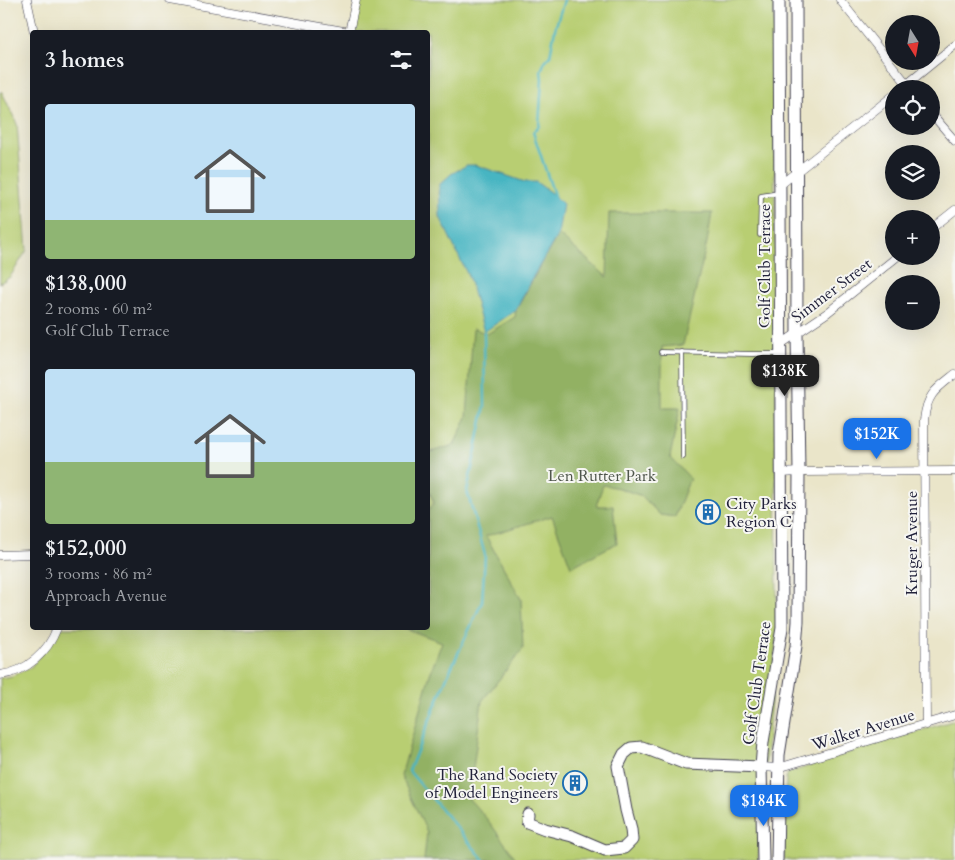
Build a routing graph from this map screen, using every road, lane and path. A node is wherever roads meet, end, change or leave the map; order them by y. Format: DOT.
graph roads {
  1 [pos="27,0"];
  2 [pos="170,0"];
  3 [pos="356,0"];
  4 [pos="779,0"];
  5 [pos="796,0"];
  6 [pos="840,0"];
  7 [pos="34,30"];
  8 [pos="338,30"];
  9 [pos="349,30"];
  10 [pos="955,45"];
  11 [pos="902,80"];
  12 [pos="915,80"];
  13 [pos="885,102"];
  14 [pos="940,124"];
  15 [pos="955,141"];
  16 [pos="798,172"];
  17 [pos="780,189"];
  18 [pos="955,210"];
  19 [pos="940,222"];
  20 [pos="760,235"];
  21 [pos="887,265"];
  22 [pos="797,333"];
  23 [pos="781,349"];
  24 [pos="661,352"];
  25 [pos="682,352"];
  26 [pos="955,374"];
  27 [pos="683,457"];
  28 [pos="924,470"];
  29 [pos="955,471"];
  30 [pos="799,472"];
  31 [pos="781,473"];
  32 [pos="30,554"];
  33 [pos="0,555"];
  34 [pos="56,630"];
  35 [pos="0,675"];
  36 [pos="955,715"];
  37 [pos="926,725"];
  38 [pos="761,767"];
  39 [pos="778,768"];
  40 [pos="528,814"];
  41 [pos="763,860"];
  42 [pos="777,860"];
  1 -- 7 [label="street"];
  2 -- 8 [label="street"];
  3 -- 9 [label="street"];
  4 -- 17 [label="street, Golf Club Terrace"];
  5 -- 16 [label="street, Golf Club Terrace"];
  6 -- 11 [label="street"];
  10 -- 12 [label="street"];
  13 -- 16 [label="street"];
  14 -- 15 [label="street"];
  16 -- 17 [label="street"];
  16 -- 22 [label="street, Golf Club Terrace"];
  17 -- 20 [label="lane"];
  17 -- 23 [label="street, Golf Club Terrace"];
  18 -- 19 [label="street"];
  21 -- 22 [label="street, Simmer Street"];
  22 -- 23 [label="street, Simmer Street"];
  22 -- 30 [label="street, Golf Club Terrace"];
  23 -- 25 [label="lane"];
  23 -- 31 [label="street, Golf Club Terrace"];
  24 -- 25 [label="lane"];
  25 -- 27 [label="lane"];
  26 -- 28 [label="street, Kruger Avenue"];
  28 -- 29 [label="street"];
  28 -- 30 [label="street"];
  28 -- 37 [label="street, Kruger Avenue"];
  30 -- 31 [label="street"];
  30 -- 39 [label="street, Golf Club Terrace"];
  31 -- 38 [label="street, Golf Club Terrace"];
  32 -- 33 [label="street"];
  34 -- 35 [label="street"];
  36 -- 37 [label="street, Walker Avenue"];
  37 -- 39 [label="street, Walker Avenue"];
  38 -- 39 [label="street, Walker Avenue"];
  38 -- 40 [label="street"];
  38 -- 41 [label="street, Golf Club Terrace"];
  39 -- 42 [label="street, Golf Club Terrace"];
}
